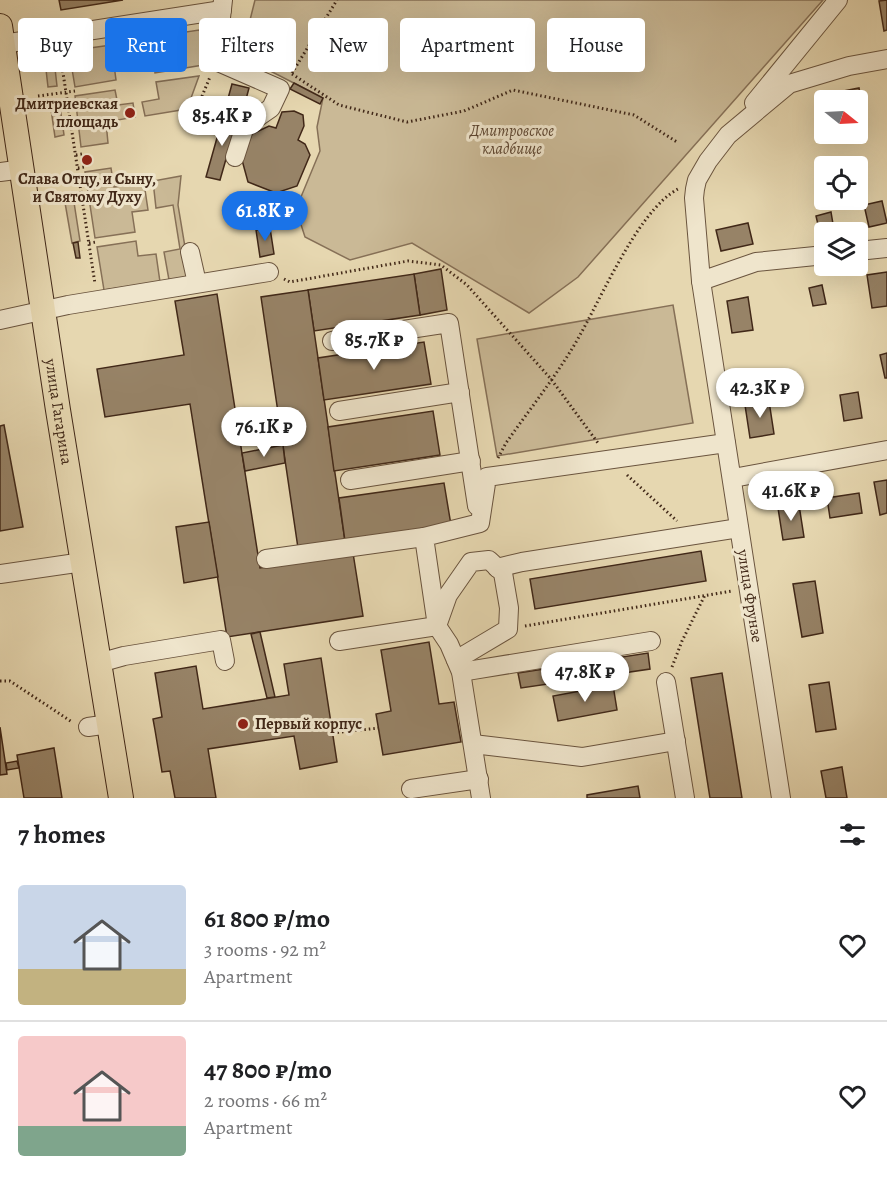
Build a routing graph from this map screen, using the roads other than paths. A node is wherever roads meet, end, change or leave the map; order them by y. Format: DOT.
graph roads {
  1 [pos="838,0"];
  2 [pos="222,5"];
  3 [pos="1,35"];
  4 [pos="887,59"];
  5 [pos="5,86"];
  6 [pos="728,135"];
  7 [pos="235,157"];
  8 [pos="11,171"];
  9 [pos="887,248"];
  10 [pos="868,251"];
  11 [pos="190,252"];
  12 [pos="814,256"];
  13 [pos="269,272"];
  14 [pos="701,281"];
  15 [pos="197,283"];
  16 [pos="44,312"];
  17 [pos="0,320"];
  18 [pos="332,341"];
  19 [pos="460,392"];
  20 [pos="339,411"];
  21 [pos="726,443"];
  22 [pos="887,450"];
  23 [pos="471,461"];
  24 [pos="733,478"];
  25 [pos="350,480"];
  26 [pos="480,523"];
  27 [pos="739,528"];
  28 [pos="424,537"];
  29 [pos="266,559"];
  30 [pos="83,562"];
  31 [pos="497,568"];
  32 [pos="0,574"];
  33 [pos="437,626"];
  34 [pos="339,641"];
  35 [pos="651,641"];
  36 [pos="225,662"];
  37 [pos="99,663"];
  38 [pos="458,666"];
  39 [pos="666,682"];
  40 [pos="675,741"];
  41 [pos="473,744"];
  42 [pos="479,779"];
  43 [pos="411,789"];
  44 [pos="120,798"];
  45 [pos="481,798"];
  46 [pos="685,798"];
  47 [pos="781,798"];
  1 -- 6 [label="street"];
  2 -- 3 [label="street"];
  2 -- 7 [label="street"];
  3 -- 5 [label="main road, улица Гагарина"];
  4 -- 6 [label="street"];
  5 -- 8 [label="main road, улица Гагарина"];
  6 -- 14 [label="street, улица Фрунзе"];
  8 -- 16 [label="main road, улица Гагарина"];
  9 -- 10 [label="street"];
  11 -- 15 [label="street"];
  12 -- 14 [label="street"];
  13 -- 15 [label="street"];
  14 -- 21 [label="street, улица Фрунзе"];
  15 -- 16 [label="street"];
  16 -- 17 [label="street"];
  16 -- 30 [label="main road, улица Гагарина"];
  18 -- 19 [label="street"];
  19 -- 20 [label="street"];
  19 -- 23 [label="street"];
  21 -- 24 [label="street, улица Фрунзе"];
  21 -- 26 [label="street"];
  22 -- 24 [label="street"];
  23 -- 25 [label="street"];
  23 -- 26 [label="street"];
  24 -- 27 [label="street, улица Фрунзе"];
  26 -- 28 [label="street"];
  27 -- 31 [label="street"];
  27 -- 47 [label="street, улица Фрунзе"];
  28 -- 29 [label="street"];
  28 -- 33 [label="street"];
  30 -- 32 [label="street"];
  30 -- 37 [label="main road, улица Гагарина"];
  31 -- 33 [label="street"];
  31 -- 38 [label="street"];
  33 -- 34 [label="street"];
  33 -- 38 [label="street"];
  35 -- 38 [label="street"];
  36 -- 37 [label="street"];
  37 -- 44 [label="main road, улица Гагарина"];
  38 -- 41 [label="street"];
  39 -- 40 [label="street"];
  40 -- 41 [label="street"];
  40 -- 46 [label="street"];
  41 -- 42 [label="street"];
  42 -- 43 [label="street"];
  42 -- 45 [label="street"];
}
